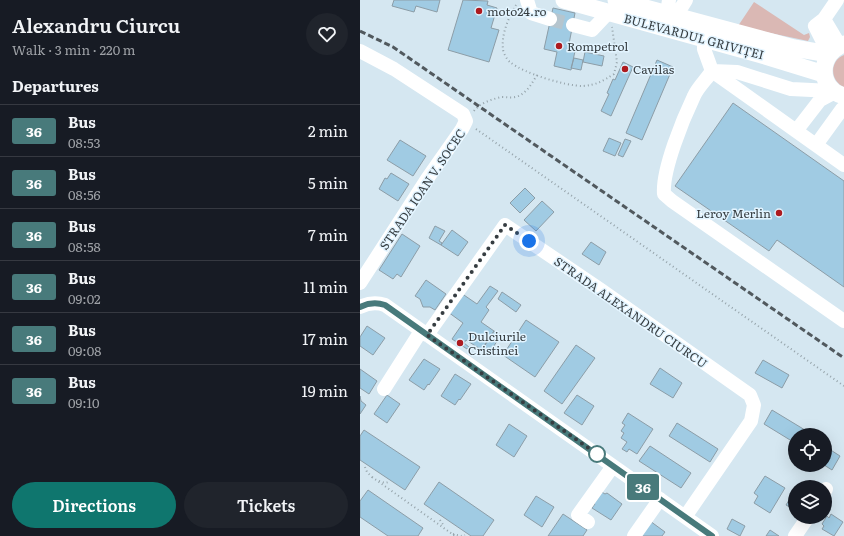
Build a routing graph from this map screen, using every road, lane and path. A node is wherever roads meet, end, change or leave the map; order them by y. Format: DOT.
graph roads {
  1 [pos="518,0"];
  2 [pos="527,0"];
  3 [pos="564,0"];
  4 [pos="686,0"];
  5 [pos="837,0"];
  6 [pos="619,4"];
  7 [pos="670,10"];
  8 [pos="550,19"];
  9 [pos="573,25"];
  10 [pos="704,38"];
  11 [pos="836,49"];
  12 [pos="360,51"];
  13 [pos="712,71"];
  14 [pos="824,74"];
  15 [pos="537,75"];
  16 [pos="837,93"];
  17 [pos="844,108"];
  18 [pos="466,121"];
  19 [pos="796,131"];
  20 [pos="816,145"];
  21 [pos="844,165"];
  22 [pos="360,284"];
  23 [pos="360,305"];
  24 [pos="844,321"];
  25 [pos="424,333"];
  26 [pos="844,386"];
  27 [pos="384,389"];
  28 [pos="613,466"];
  29 [pos="365,467"];
  30 [pos="372,477"];
  31 [pos="389,482"];
  32 [pos="660,499"];
  33 [pos="685,517"];
  34 [pos="440,520"];
  35 [pos="588,522"];
  36 [pos="804,524"];
  37 [pos="448,531"];
  38 [pos="465,535"];
  39 [pos="456,536"];
  40 [pos="634,536"];
  41 [pos="712,536"];
  42 [pos="796,536"];
  1 -- 15 [label="path"];
  2 -- 8 [label="street"];
  3 -- 6 [label="main road, BULEVARDUL GRIVIȚEI"];
  4 -- 7 [label="street"];
  5 -- 11 [label="street"];
  6 -- 7 [label="main road, BULEVARDUL GRIVIȚEI"];
  6 -- 9 [label="street"];
  6 -- 10 [label="main road, BULEVARDUL GRIVIȚEI"];
  6 -- 15 [label="path"];
  7 -- 11 [label="main road, BULEVARDUL GRIVIȚEI"];
  10 -- 13 [label="street"];
  10 -- 14 [label="main road, BULEVARDUL GRIVIȚEI"];
  11 -- 14 [label="main road"];
  12 -- 18 [label="street, STRADA IOAN V. SOCEC"];
  13 -- 16 [label="street"];
  13 -- 19 [label="street"];
  13 -- 24 [label="street"];
  14 -- 16 [label="main road"];
  15 -- 18 [label="path"];
  16 -- 19 [label="street"];
  17 -- 20 [label="street"];
  18 -- 22 [label="street, STRADA IOAN V. SOCEC"];
  18 -- 26 [label="path"];
  19 -- 20 [label="street"];
  20 -- 21 [label="street"];
  23 -- 25 [label="street"];
  25 -- 27 [label="street"];
  25 -- 28 [label="street"];
  25 -- 33 [label="street, STRADA ALEXANDRU CIURCU"];
  28 -- 32 [label="street"];
  28 -- 35 [label="street"];
  29 -- 30 [label="path"];
  30 -- 31 [label="path"];
  30 -- 37 [label="path"];
  32 -- 33 [label="street"];
  32 -- 40 [label="street"];
  33 -- 41 [label="street"];
  34 -- 37 [label="path"];
  36 -- 42 [label="street"];
  37 -- 38 [label="path"];
  37 -- 39 [label="path"];
}
